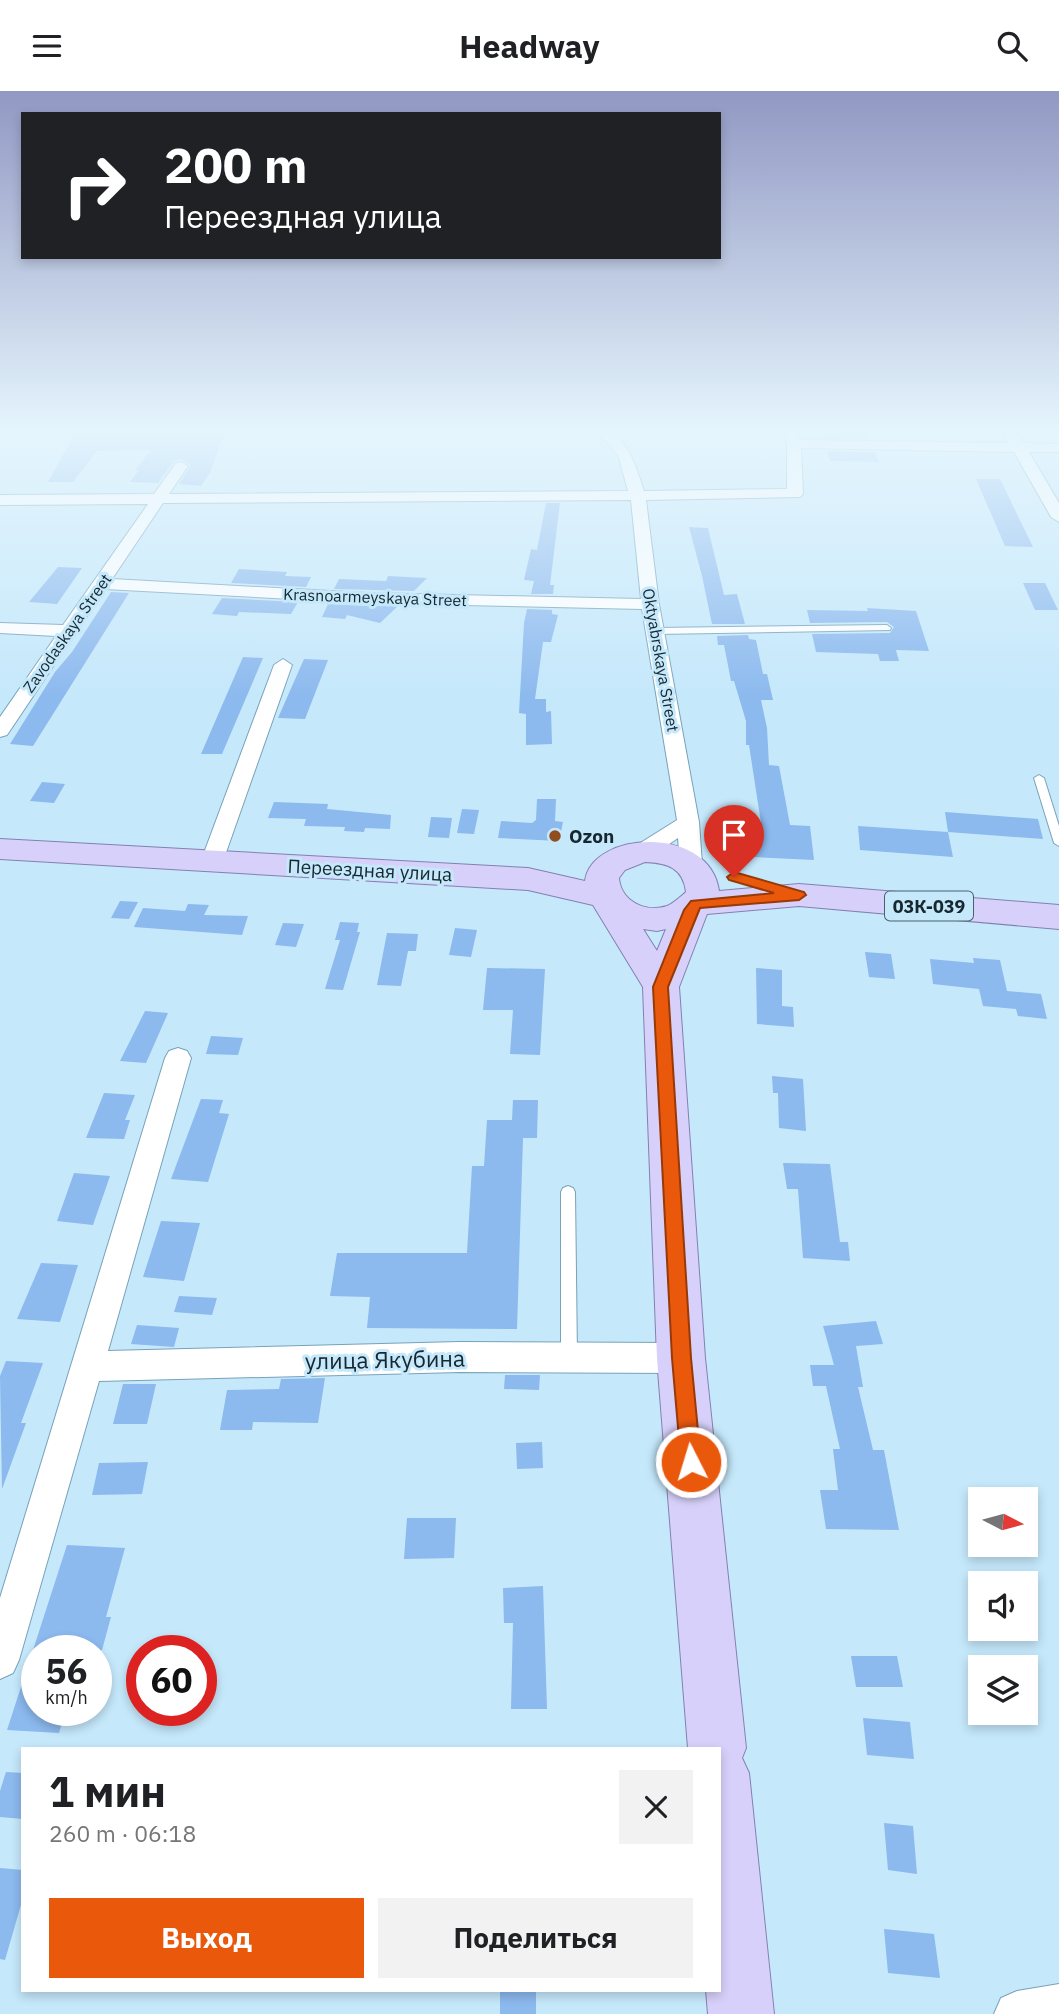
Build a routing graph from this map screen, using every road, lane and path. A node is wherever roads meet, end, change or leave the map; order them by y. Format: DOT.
graph roads {
  1 [pos="146,518"];
  2 [pos="640,518"];
  3 [pos="101,584"];
  4 [pos="650,604"];
  5 [pos="0,628"];
  6 [pos="887,628"];
  7 [pos="67,631"];
  8 [pos="656,631"];
  9 [pos="283,665"];
  10 [pos="0,731"];
  11 [pos="1038,778"];
  12 [pos="688,822"];
  13 [pos="1059,843"];
  14 [pos="0,849"];
  15 [pos="633,853"];
  16 [pos="212,861"];
  17 [pos="691,864"];
  18 [pos="528,879"];
  19 [pos="799,895"];
  20 [pos="607,899"];
  21 [pos="694,907"];
  22 [pos="1059,917"];
  23 [pos="661,987"];
  24 [pos="178,1058"];
  25 [pos="568,1192"];
  26 [pos="569,1357"];
  27 [pos="681,1358"];
  28 [pos="88,1366"];
  29 [pos="0,1660"];
  30 [pos="717,1747"];
  31 [pos="721,1795"];
  32 [pos="1059,2006"];
  33 [pos="741,2014"];
  34 [pos="1017,2014"];
  1 -- 3 [label="street, Zavodaskaya Street"];
  2 -- 4 [label="street, Oktyabrskaya Street"];
  3 -- 4 [label="street, Krasnoarmeyskaya Street"];
  3 -- 7 [label="street, Zavodaskaya Street"];
  4 -- 8 [label="street, Oktyabrskaya Street"];
  5 -- 7 [label="street"];
  6 -- 8 [label="lane"];
  7 -- 10 [label="street, Zavodaskaya Street"];
  8 -- 12 [label="street, Oktyabrskaya Street"];
  9 -- 16 [label="street"];
  11 -- 13 [label="lane"];
  12 -- 15 [label="street"];
  12 -- 17 [label="street, Oktyabrskaya Street"];
  14 -- 16 [label="main road, Переездная улица"];
  15 -- 17 [label="main road"];
  15 -- 18 [label="main road, Переездная улица"];
  15 -- 20 [label="main road"];
  16 -- 18 [label="main road, Переездная улица"];
  17 -- 19 [label="main road"];
  17 -- 21 [label="main road"];
  18 -- 20 [label="main road, Переездная улица"];
  19 -- 21 [label="main road, 03К-039"];
  19 -- 22 [label="main road, 03К-039"];
  20 -- 21 [label="main road"];
  20 -- 23 [label="main road"];
  21 -- 23 [label="main road"];
  23 -- 27 [label="main road"];
  24 -- 28 [label="street"];
  25 -- 26 [label="lane"];
  26 -- 27 [label="street, улица Якубина"];
  26 -- 28 [label="street, улица Якубина"];
  27 -- 30 [label="main road"];
  28 -- 29 [label="street"];
  31 -- 33 [label="main road"];
  32 -- 34 [label="street"];
}
